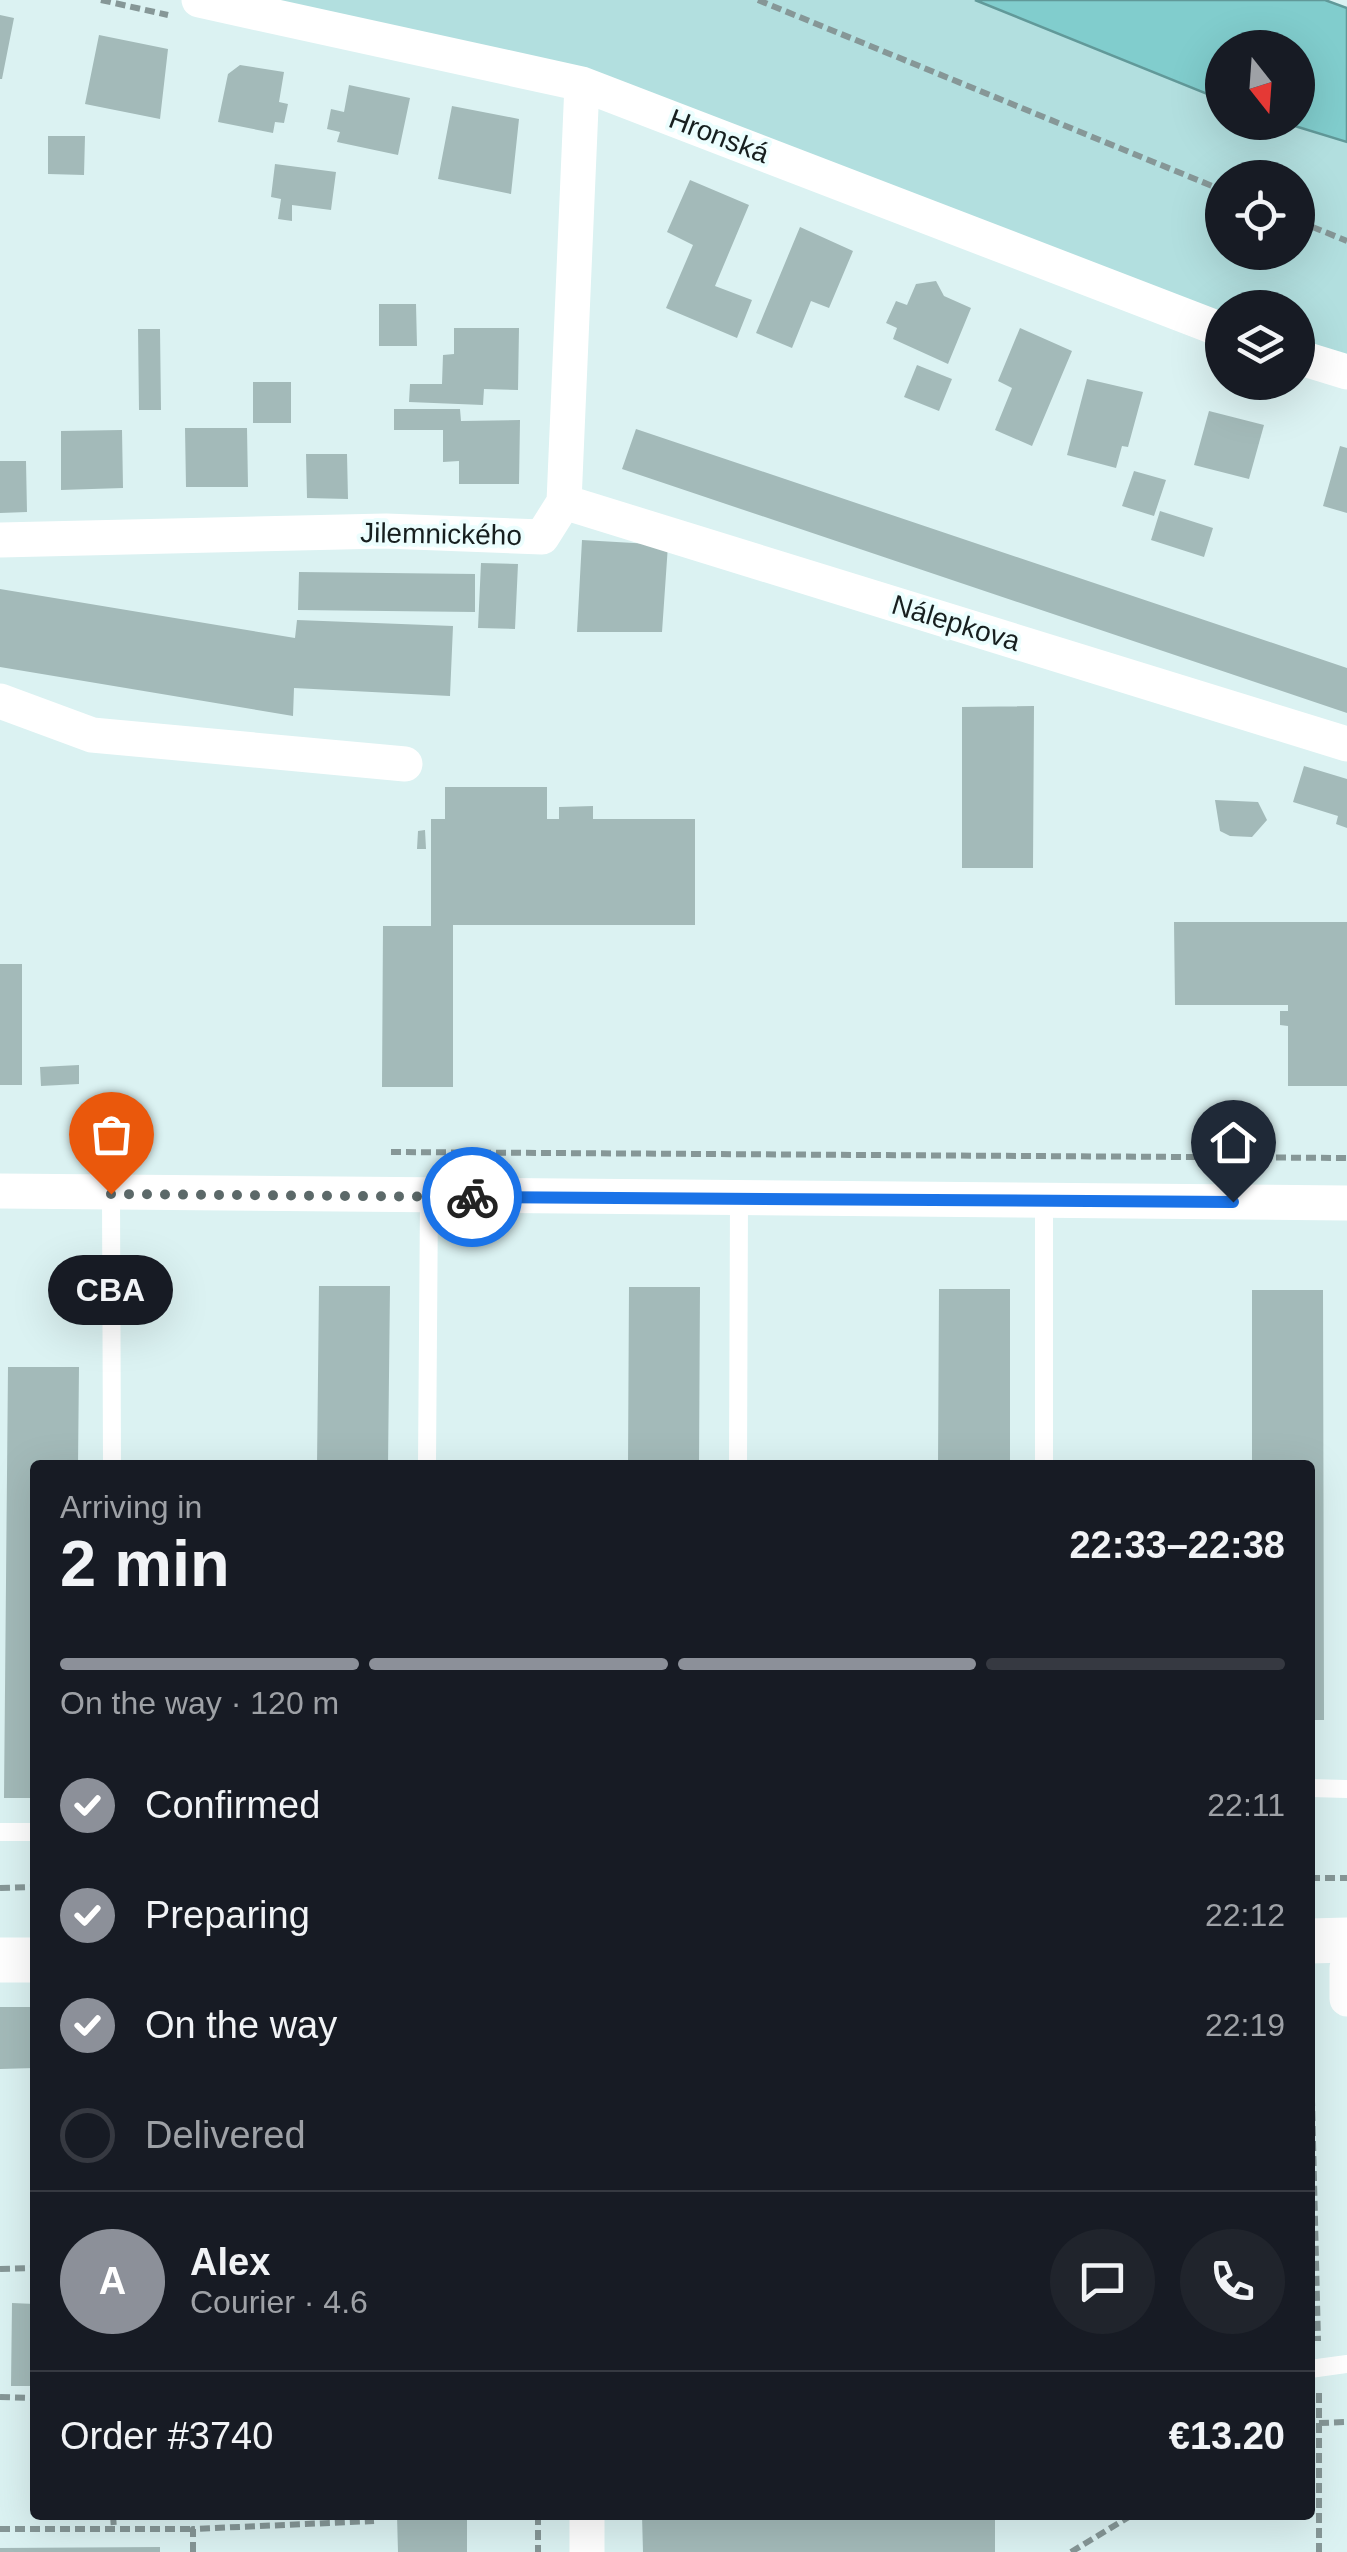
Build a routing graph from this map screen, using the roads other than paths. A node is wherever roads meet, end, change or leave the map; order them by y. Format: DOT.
graph roads {
  1 [pos="199,0"];
  2 [pos="582,84"];
  3 [pos="1205,323"];
  4 [pos="1315,363"];
  5 [pos="1347,372"];
  6 [pos="564,502"];
  7 [pos="0,540"];
  8 [pos="0,700"];
  9 [pos="1347,744"];
  10 [pos="405,764"];
  11 [pos="0,1191"];
  12 [pos="111,1194"];
  13 [pos="429,1197"];
  14 [pos="739,1199"];
  15 [pos="1044,1201"];
  16 [pos="1347,1203"];
  17 [pos="112,1460"];
  18 [pos="428,1460"];
  19 [pos="738,1460"];
  20 [pos="1044,1460"];
  21 [pos="1315,1788"];
  22 [pos="1347,1789"];
  23 [pos="0,1832"];
  24 [pos="30,1832"];
  25 [pos="1315,1940"];
  26 [pos="1347,1940"];
  27 [pos="0,1960"];
  28 [pos="30,1960"];
  29 [pos="1347,1968"];
  30 [pos="1347,1999"];
  31 [pos="1347,2364"];
  32 [pos="1315,2369"];
  33 [pos="587,2520"];
  34 [pos="586,2552"];
  1 -- 2 [label="street, Hronská"];
  2 -- 3 [label="street, Hronská"];
  2 -- 6 [label="street"];
  4 -- 5 [label="street"];
  6 -- 7 [label="street, Jilemnického"];
  6 -- 9 [label="street, Nálepkova"];
  8 -- 10 [label="street"];
  11 -- 12 [label="street"];
  12 -- 13 [label="street"];
  12 -- 17 [label="lane"];
  13 -- 14 [label="street"];
  13 -- 18 [label="lane"];
  14 -- 15 [label="street"];
  14 -- 19 [label="lane"];
  15 -- 16 [label="street"];
  15 -- 20 [label="lane"];
  21 -- 22 [label="lane"];
  23 -- 24 [label="lane"];
  25 -- 26 [label="street"];
  27 -- 28 [label="street"];
  29 -- 30 [label="street"];
  31 -- 32 [label="lane"];
  33 -- 34 [label="street"];
}
